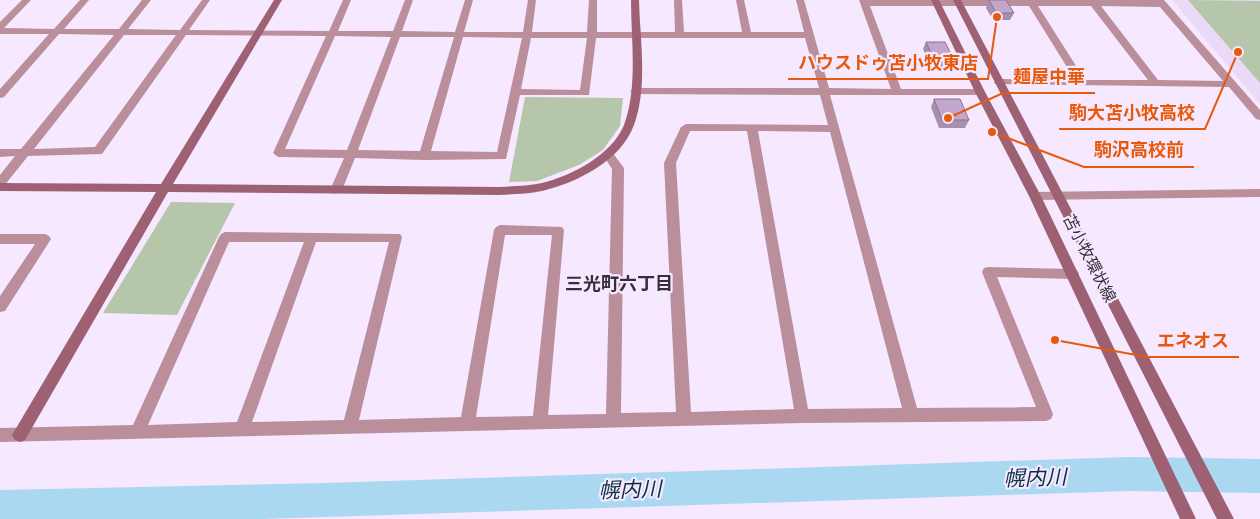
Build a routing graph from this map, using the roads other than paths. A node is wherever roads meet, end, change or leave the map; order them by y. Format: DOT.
graph roads {
  1 [pos="27,0"];
  2 [pos="86,0"];
  3 [pos="147,0"];
  4 [pos="206,0"];
  5 [pos="278,0"];
  6 [pos="347,0"];
  7 [pos="410,0"];
  8 [pos="469,0"];
  9 [pos="532,0"];
  10 [pos="593,0"];
  11 [pos="635,0"];
  12 [pos="678,0"];
  13 [pos="740,0"];
  14 [pos="800,0"];
  15 [pos="863,2"];
  16 [pos="936,2"];
  17 [pos="958,2"];
  18 [pos="1031,2"];
  19 [pos="1093,2"];
  20 [pos="1160,2"];
  21 [pos="0,27"];
  22 [pos="0,31"];
  23 [pos="58,31"];
  24 [pos="122,31"];
  25 [pos="184,32"];
  26 [pos="332,32"];
  27 [pos="259,34"];
  28 [pos="397,34"];
  29 [pos="459,34"];
  30 [pos="592,34"];
  31 [pos="634,34"];
  32 [pos="747,34"];
  33 [pos="527,35"];
  34 [pos="680,35"];
  35 [pos="809,35"];
  36 [pos="999,82"];
  37 [pos="1082,83"];
  38 [pos="1155,83"];
  39 [pos="1231,84"];
  40 [pos="635,91"];
  41 [pos="897,91"];
  42 [pos="515,92"];
  43 [pos="825,92"];
  44 [pos="980,92"];
  45 [pos="0,95"];
  46 [pos="1260,118"];
  47 [pos="752,128"];
  48 [pos="834,129"];
  49 [pos="0,153"];
  50 [pos="24,153"];
  51 [pos="351,155"];
  52 [pos="608,155"];
  53 [pos="424,156"];
  54 [pos="0,183"];
  55 [pos="0,187"];
  56 [pos="164,189"];
  57 [pos="336,190"];
  58 [pos="1260,193"];
  59 [pos="1058,195"];
  60 [pos="1035,196"];
  61 [pos="311,238"];
  62 [pos="0,240"];
  63 [pos="1073,274"];
  64 [pos="0,307"];
  65 [pos="911,414"];
  66 [pos="802,416"];
  67 [pos="684,419"];
  68 [pos="613,421"];
  69 [pos="540,423"];
  70 [pos="467,424"];
  71 [pos="350,426"];
  72 [pos="242,430"];
  73 [pos="138,432"];
  74 [pos="20,435"];
  75 [pos="0,436"];
  76 [pos="1186,516"];
  77 [pos="1225,517"];
  1 -- 21 [label="street"];
  2 -- 23 [label="street"];
  3 -- 24 [label="street"];
  4 -- 25 [label="street"];
  5 -- 27 [label="street"];
  6 -- 26 [label="street"];
  7 -- 28 [label="street"];
  8 -- 29 [label="street"];
  9 -- 33 [label="street"];
  10 -- 30 [label="street"];
  11 -- 31 [label="street"];
  12 -- 34 [label="street"];
  13 -- 32 [label="street"];
  14 -- 35 [label="street"];
  15 -- 16 [label="street"];
  15 -- 41 [label="street"];
  16 -- 17 [label="street"];
  16 -- 44 [label="street, 苫小牧環状線"];
  17 -- 18 [label="street"];
  17 -- 36 [label="street, 苫小牧環状線"];
  18 -- 19 [label="street"];
  18 -- 37 [label="street"];
  19 -- 20 [label="street"];
  19 -- 38 [label="street"];
  20 -- 39 [label="street"];
  22 -- 23 [label="street"];
  23 -- 24 [label="street"];
  23 -- 45 [label="street"];
  24 -- 25 [label="street"];
  24 -- 50 [label="street"];
  25 -- 27 [label="street"];
  25 -- 50 [label="street"];
  26 -- 27 [label="street"];
  26 -- 28 [label="street"];
  26 -- 51 [label="street"];
  27 -- 56 [label="street"];
  28 -- 29 [label="street"];
  28 -- 51 [label="street"];
  29 -- 33 [label="street"];
  29 -- 53 [label="street"];
  30 -- 31 [label="street"];
  30 -- 33 [label="street"];
  30 -- 42 [label="street"];
  31 -- 34 [label="street"];
  31 -- 40 [label="street"];
  32 -- 34 [label="street"];
  32 -- 35 [label="street"];
  33 -- 42 [label="street"];
  35 -- 43 [label="street"];
  36 -- 37 [label="street"];
  36 -- 59 [label="street, 苫小牧環状線"];
  37 -- 38 [label="street"];
  38 -- 39 [label="street"];
  39 -- 46 [label="street"];
  40 -- 43 [label="street"];
  40 -- 52 [label="street"];
  41 -- 43 [label="street"];
  41 -- 44 [label="street"];
  42 -- 53 [label="street"];
  43 -- 48 [label="street"];
  44 -- 60 [label="street, 苫小牧環状線"];
  47 -- 48 [label="street"];
  47 -- 66 [label="street"];
  47 -- 67 [label="street"];
  48 -- 65 [label="street"];
  49 -- 50 [label="street"];
  50 -- 54 [label="street"];
  51 -- 53 [label="street"];
  51 -- 57 [label="street"];
  52 -- 57 [label="street"];
  52 -- 68 [label="street"];
  55 -- 56 [label="street"];
  56 -- 57 [label="street"];
  56 -- 74 [label="street"];
  58 -- 59 [label="street"];
  59 -- 60 [label="street"];
  59 -- 77 [label="street, 苫小牧環状線"];
  60 -- 63 [label="street, 苫小牧環状線"];
  61 -- 71 [label="street"];
  61 -- 72 [label="street"];
  61 -- 73 [label="street"];
  62 -- 64 [label="street"];
  63 -- 65 [label="street"];
  63 -- 76 [label="street, 苫小牧環状線"];
  65 -- 66 [label="street"];
  66 -- 67 [label="street"];
  67 -- 68 [label="street"];
  68 -- 69 [label="street"];
  69 -- 70 [label="street"];
  69 -- 70 [label="street"];
  70 -- 71 [label="street"];
  71 -- 72 [label="street"];
  72 -- 73 [label="street"];
  73 -- 74 [label="street"];
  74 -- 75 [label="street"];
}
